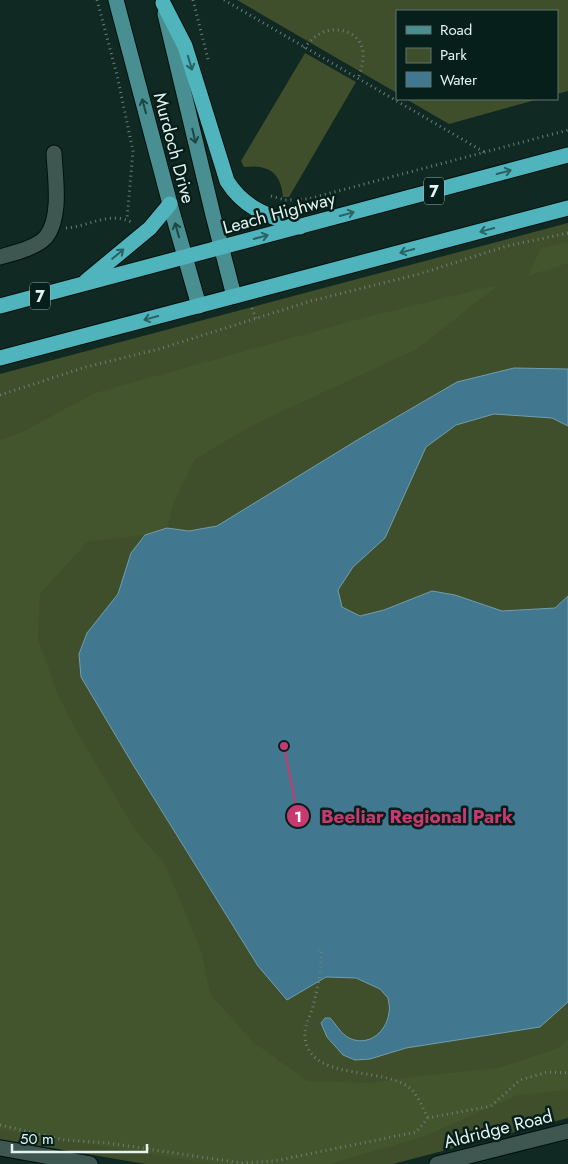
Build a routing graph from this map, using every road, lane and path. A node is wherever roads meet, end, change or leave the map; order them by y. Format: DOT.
graph roads {
  1 [pos="97,0"];
  2 [pos="116,0"];
  3 [pos="193,0"];
  4 [pos="224,0"];
  5 [pos="162,2"];
  6 [pos="304,48"];
  7 [pos="210,67"];
  8 [pos="358,79"];
  9 [pos="568,130"];
  10 [pos="485,152"];
  11 [pos="54,153"];
  12 [pos="568,155"];
  13 [pos="268,196"];
  14 [pos="170,204"];
  15 [pos="568,208"];
  16 [pos="127,219"];
  17 [pos="54,222"];
  18 [pos="139,226"];
  19 [pos="300,227"];
  20 [pos="568,233"];
  21 [pos="222,248"];
  22 [pos="0,256"];
  23 [pos="185,257"];
  24 [pos="81,285"];
  25 [pos="234,296"];
  26 [pos="0,306"];
  27 [pos="199,306"];
  28 [pos="252,306"];
  29 [pos="256,320"];
  30 [pos="0,358"];
  31 [pos="0,395"];
  32 [pos="318,950"];
  33 [pos="568,1072"];
  34 [pos="428,1118"];
  35 [pos="0,1125"];
  36 [pos="568,1131"];
  37 [pos="0,1148"];
  38 [pos="90,1164"];
  39 [pos="438,1164"];
  1 -- 16 [label="path"];
  14 -- 2 [label="main road, Murdoch Drive, one-way"];
  3 -- 7 [label="path"];
  4 -- 6 [label="path"];
  5 -- 19 [label="highway, one-way"];
  5 -- 21 [label="main road, Murdoch Drive, one-way"];
  6 -- 8 [label="path"];
  6 -- 8 [label="path"];
  8 -- 10 [label="path"];
  9 -- 10 [label="path"];
  10 -- 13 [label="path"];
  11 -- 17 [label="street"];
  19 -- 12 [label="highway, Leach Highway / 7, one-way"];
  23 -- 14 [label="main road, Murdoch Drive, one-way"];
  24 -- 14 [label="highway, one-way"];
  15 -- 25 [label="highway, one-way"];
  16 -- 17 [label="path"];
  16 -- 18 [label="path"];
  17 -- 22 [label="street"];
  21 -- 19 [label="highway, Leach Highway / 7, one-way"];
  20 -- 29 [label="path"];
  21 -- 23 [label="highway, Leach Highway / 7"];
  21 -- 25 [label="main road, Murdoch Drive"];
  23 -- 24 [label="highway, Leach Highway / 7"];
  23 -- 27 [label="main road, Murdoch Drive"];
  24 -- 26 [label="highway, Leach Highway / 7"];
  25 -- 27 [label="highway"];
  27 -- 30 [label="highway, one-way"];
  28 -- 29 [label="path"];
  29 -- 31 [label="path"];
  32 -- 34 [label="path"];
  33 -- 34 [label="path"];
  34 -- 35 [label="path"];
  36 -- 39 [label="street, Aldridge Road"];
  37 -- 38 [label="street"];
}
